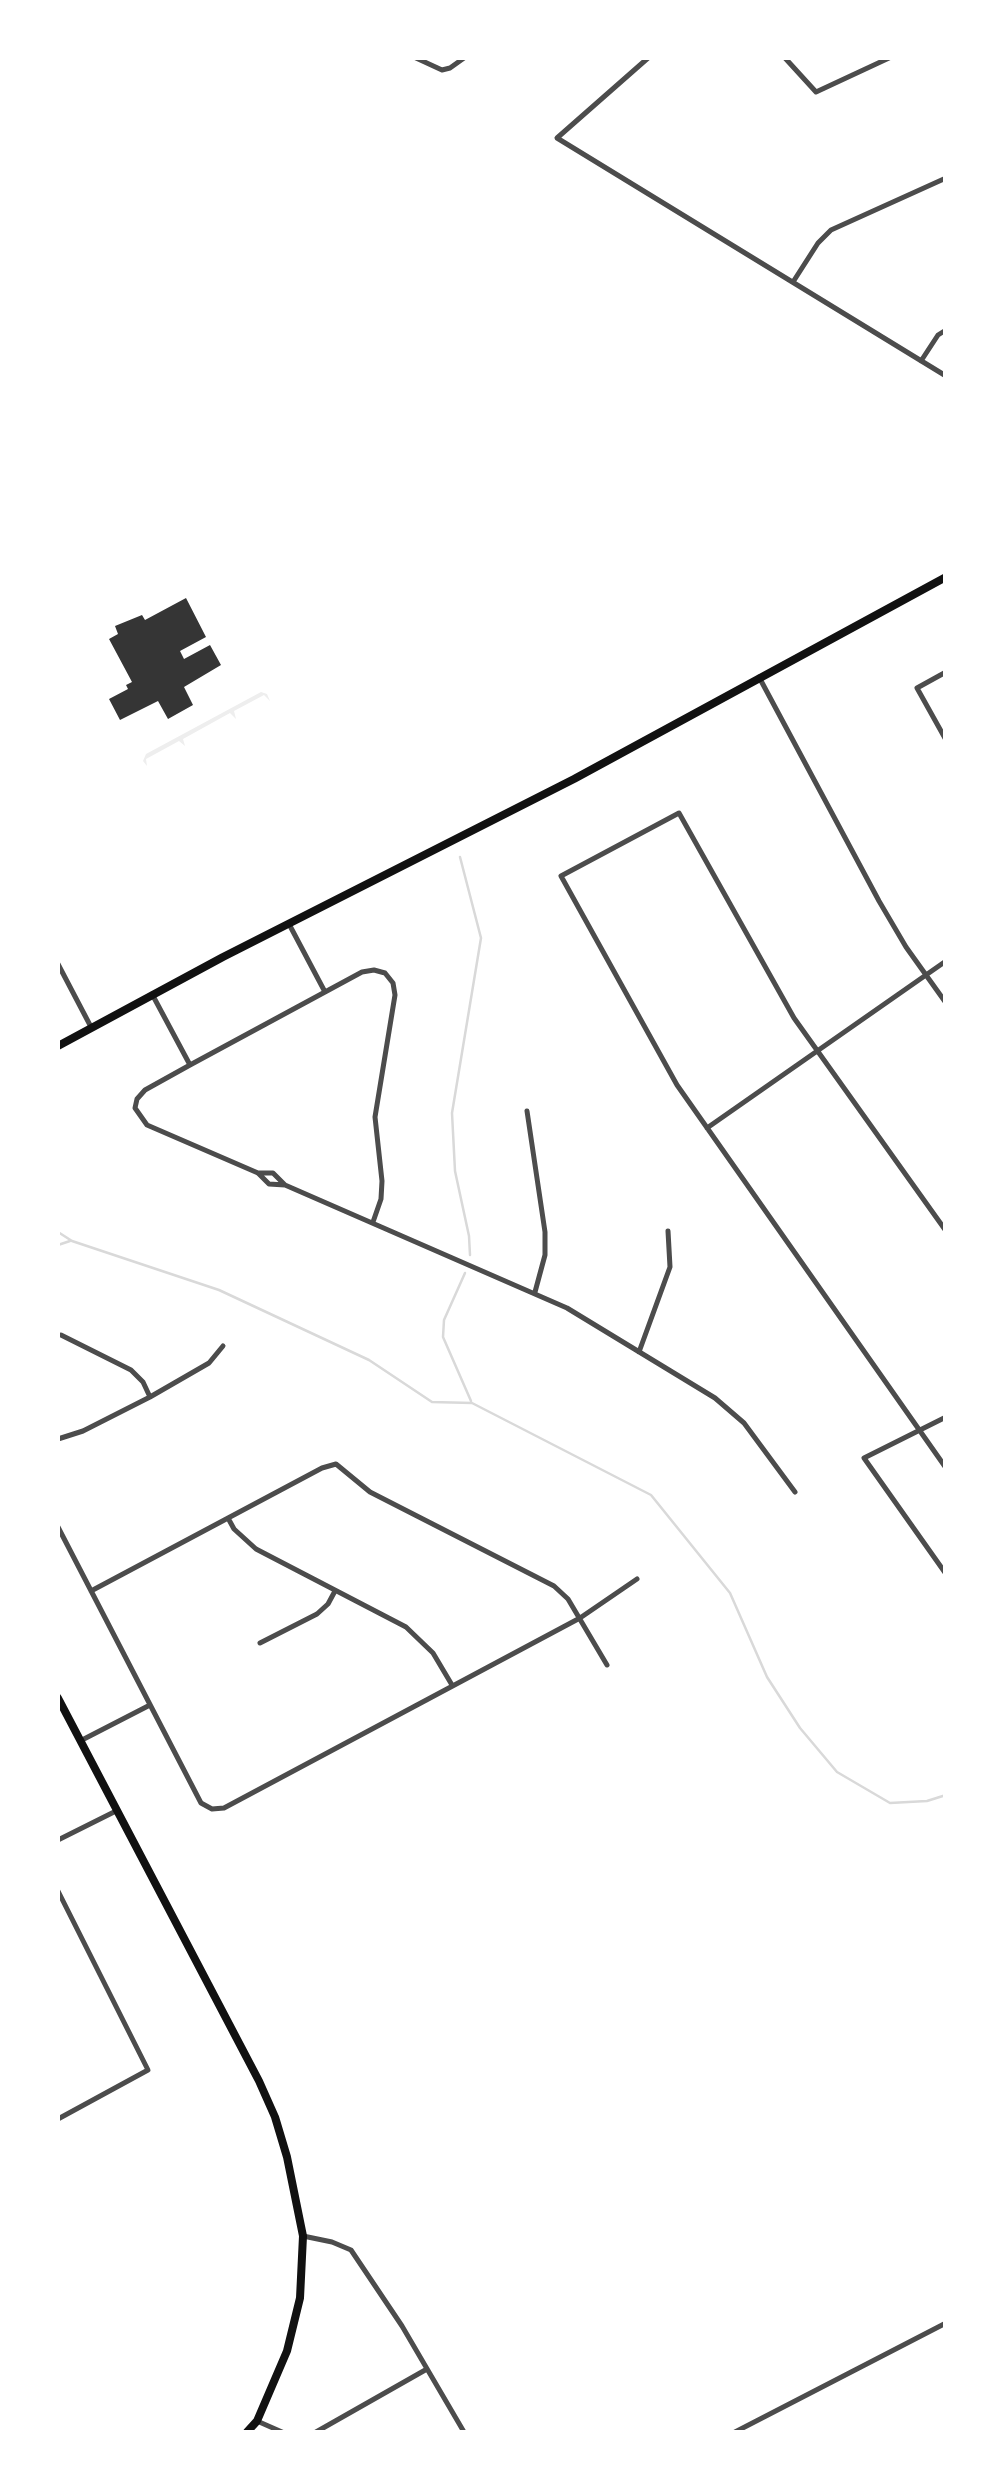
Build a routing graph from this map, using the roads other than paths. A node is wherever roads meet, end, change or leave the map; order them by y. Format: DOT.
graph roads {
  1 [pos="416,58"];
  2 [pos="464,58"];
  3 [pos="648,58"];
  4 [pos="785,58"];
  5 [pos="889,58"];
  6 [pos="946,178"];
  7 [pos="793,282"];
  8 [pos="946,330"];
  9 [pos="921,361"];
  10 [pos="946,376"];
  11 [pos="946,578"];
  12 [pos="946,672"];
  13 [pos="759,677"];
  14 [pos="946,740"];
  15 [pos="288,924"];
  16 [pos="946,961"];
  17 [pos="58,964"];
  18 [pos="926,975"];
  19 [pos="326,992"];
  20 [pos="152,994"];
  21 [pos="946,1003"];
  22 [pos="91,1027"];
  23 [pos="58,1046"];
  24 [pos="818,1052"];
  25 [pos="190,1065"];
  26 [pos="526,1110"];
  27 [pos="707,1128"];
  28 [pos="373,1222"];
  29 [pos="668,1231"];
  30 [pos="946,1232"];
  31 [pos="535,1292"];
  32 [pos="62,1334"];
  33 [pos="223,1346"];
  34 [pos="639,1352"];
  35 [pos="150,1396"];
  36 [pos="946,1417"];
  37 [pos="919,1431"];
  38 [pos="58,1438"];
  39 [pos="946,1468"];
  40 [pos="795,1492"];
  41 [pos="228,1518"];
  42 [pos="58,1527"];
  43 [pos="946,1574"];
  44 [pos="637,1579"];
  45 [pos="91,1591"];
  46 [pos="335,1591"];
  47 [pos="580,1618"];
  48 [pos="260,1643"];
  49 [pos="607,1665"];
  50 [pos="452,1685"];
  51 [pos="58,1698"];
  52 [pos="150,1705"];
  53 [pos="80,1741"];
  54 [pos="116,1811"];
  55 [pos="58,1840"];
  56 [pos="58,1891"];
  57 [pos="58,2119"];
  58 [pos="303,2236"];
  59 [pos="946,2322"];
  60 [pos="427,2369"];
  61 [pos="257,2422"];
  62 [pos="248,2432"];
  63 [pos="282,2432"];
  64 [pos="316,2432"];
  65 [pos="464,2432"];
  66 [pos="735,2432"];
  1 -- 2 [label="street"];
  3 -- 7 [label="street"];
  4 -- 5 [label="street"];
  6 -- 7 [label="street"];
  7 -- 9 [label="street"];
  8 -- 9 [label="street"];
  9 -- 10 [label="street"];
  11 -- 13 [label="main road"];
  12 -- 14 [label="street"];
  13 -- 15 [label="main road"];
  13 -- 18 [label="street"];
  15 -- 19 [label="street"];
  15 -- 20 [label="main road"];
  16 -- 18 [label="street"];
  17 -- 22 [label="street"];
  18 -- 21 [label="street"];
  18 -- 24 [label="street"];
  19 -- 25 [label="street"];
  19 -- 28 [label="street"];
  20 -- 22 [label="main road"];
  20 -- 25 [label="street"];
  22 -- 23 [label="main road"];
  24 -- 27 [label="street"];
  24 -- 27 [label="street"];
  24 -- 30 [label="street"];
  25 -- 28 [label="street"];
  26 -- 31 [label="street"];
  27 -- 37 [label="street"];
  28 -- 31 [label="street"];
  29 -- 34 [label="street"];
  31 -- 34 [label="street"];
  32 -- 35 [label="street"];
  33 -- 35 [label="street"];
  34 -- 40 [label="street"];
  35 -- 38 [label="street"];
  36 -- 37 [label="street"];
  37 -- 39 [label="street"];
  37 -- 43 [label="street"];
  41 -- 45 [label="street"];
  41 -- 46 [label="street"];
  41 -- 47 [label="street"];
  42 -- 45 [label="street"];
  44 -- 47 [label="street"];
  45 -- 52 [label="street"];
  46 -- 48 [label="street"];
  46 -- 50 [label="street"];
  47 -- 49 [label="street"];
  47 -- 50 [label="street"];
  50 -- 52 [label="street"];
  51 -- 53 [label="main road"];
  52 -- 53 [label="street"];
  53 -- 54 [label="main road"];
  54 -- 55 [label="street"];
  54 -- 58 [label="main road"];
  56 -- 57 [label="street"];
  58 -- 60 [label="street"];
  58 -- 61 [label="main road"];
  59 -- 66 [label="street"];
  60 -- 64 [label="street"];
  60 -- 65 [label="street"];
  61 -- 62 [label="main road"];
  61 -- 63 [label="street"];
}
